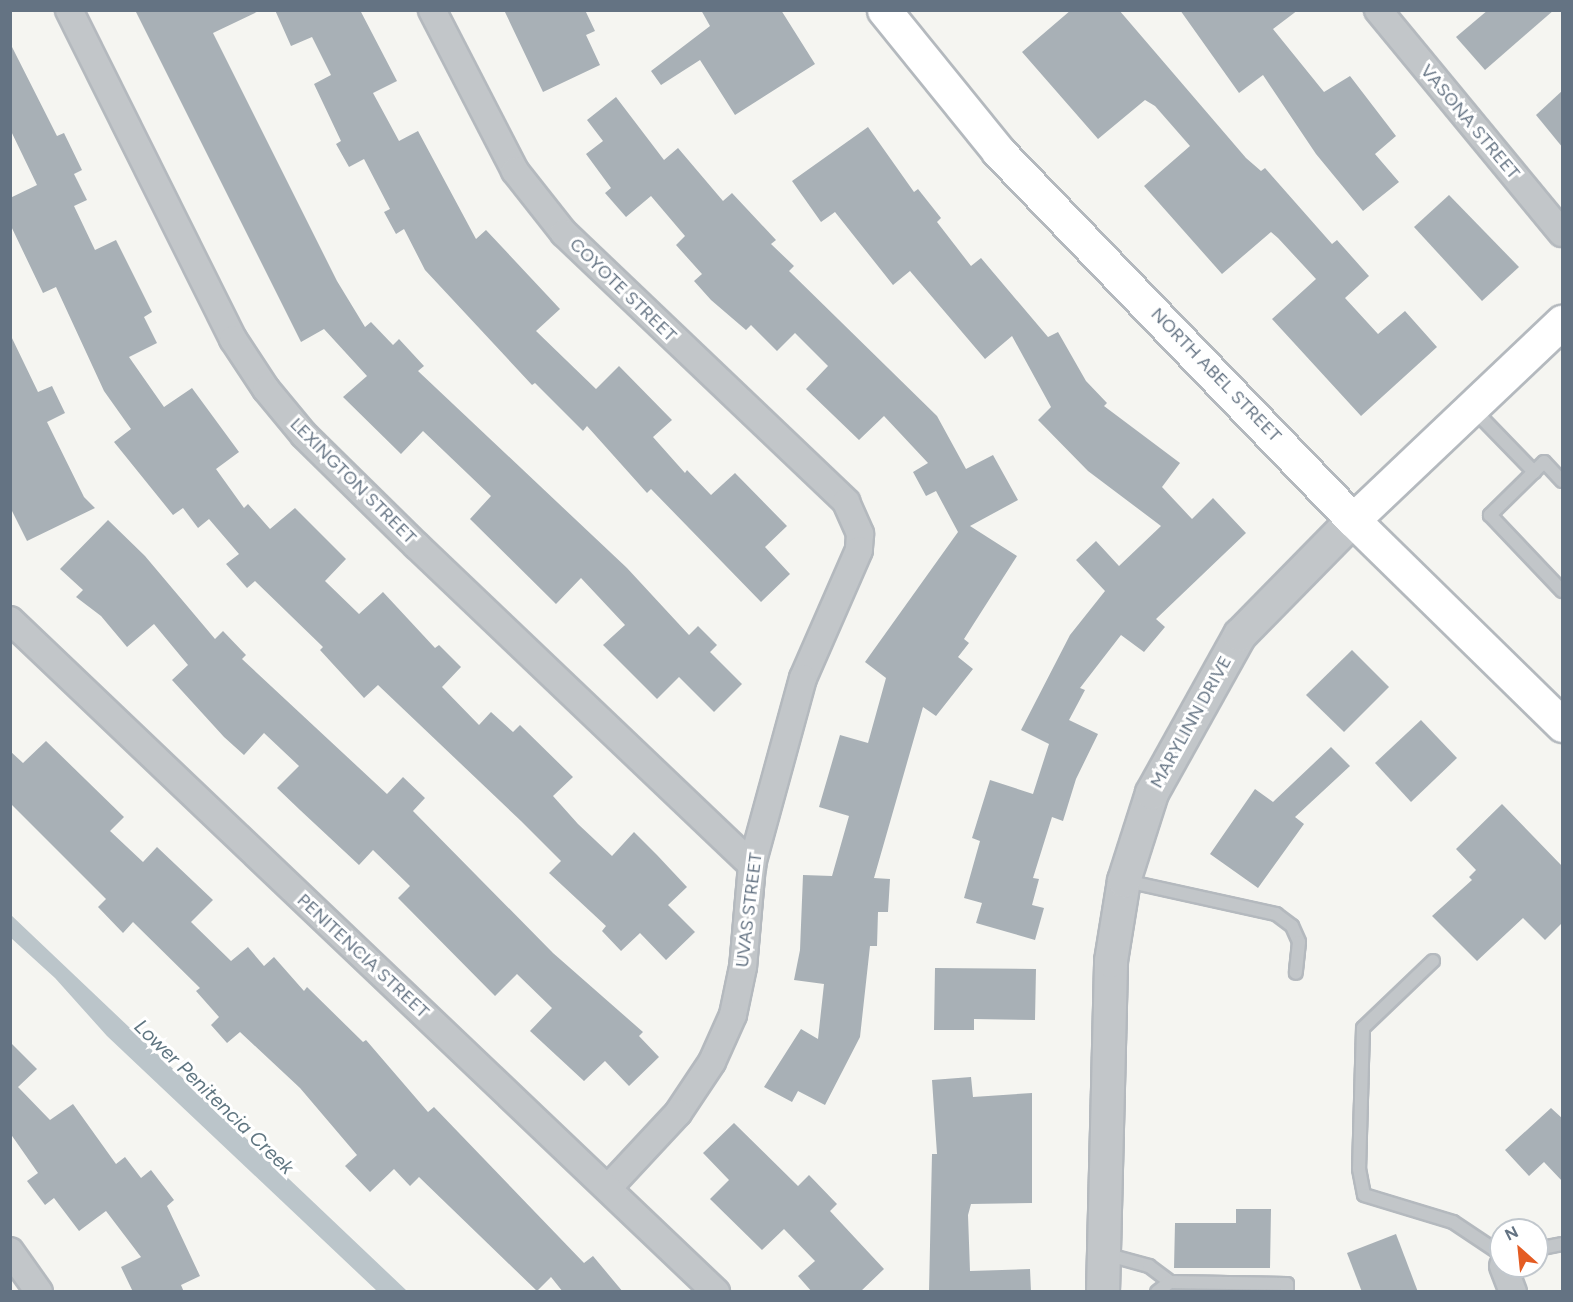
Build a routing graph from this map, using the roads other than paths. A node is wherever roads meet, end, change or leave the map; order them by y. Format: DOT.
graph roads {
  1 [pos="69,10"];
  2 [pos="432,10"];
  3 [pos="884,10"];
  4 [pos="1378,10"];
  5 [pos="1563,233"];
  6 [pos="1563,322"];
  7 [pos="1473,409"];
  8 [pos="1534,472"];
  9 [pos="1563,481"];
  10 [pos="1353,520"];
  11 [pos="860,534"];
  12 [pos="1563,591"];
  13 [pos="10,620"];
  14 [pos="1563,725"];
  15 [pos="752,865"];
  16 [pos="1125,881"];
  17 [pos="1432,961"];
  18 [pos="1296,973"];
  19 [pos="608,1188"];
  20 [pos="1489,1249"];
  21 [pos="11,1253"];
  22 [pos="1104,1254"];
  23 [pos="1170,1282"];
  24 [pos="39,1292"];
  25 [pos="716,1292"];
  26 [pos="1103,1292"];
  27 [pos="1157,1292"];
  28 [pos="1287,1292"];
  1 -- 15 [label="street, LEXINGTON STREET"];
  2 -- 11 [label="street, COYOTE STREET"];
  3 -- 10 [label="main road, NORTH ABEL STREET"];
  4 -- 5 [label="street, VASONA STREET"];
  6 -- 7 [label="main road, MARYLINN DRIVE"];
  7 -- 8 [label="lane"];
  7 -- 10 [label="main road, MARYLINN DRIVE"];
  8 -- 9 [label="lane"];
  8 -- 12 [label="lane"];
  10 -- 14 [label="main road, NORTH ABEL STREET"];
  10 -- 16 [label="street, MARYLINN DRIVE"];
  11 -- 15 [label="street, UVAS STREET"];
  13 -- 19 [label="street, PENITENCIA STREET"];
  15 -- 19 [label="street, UVAS STREET"];
  16 -- 18 [label="lane"];
  16 -- 22 [label="street, MARYLINN DRIVE"];
  17 -- 20 [label="lane"];
  19 -- 25 [label="street, PENITENCIA STREET"];
  21 -- 24 [label="street"];
  22 -- 23 [label="lane"];
  22 -- 26 [label="street, MARYLINN DRIVE"];
  23 -- 27 [label="lane"];
  23 -- 28 [label="lane"];
}
